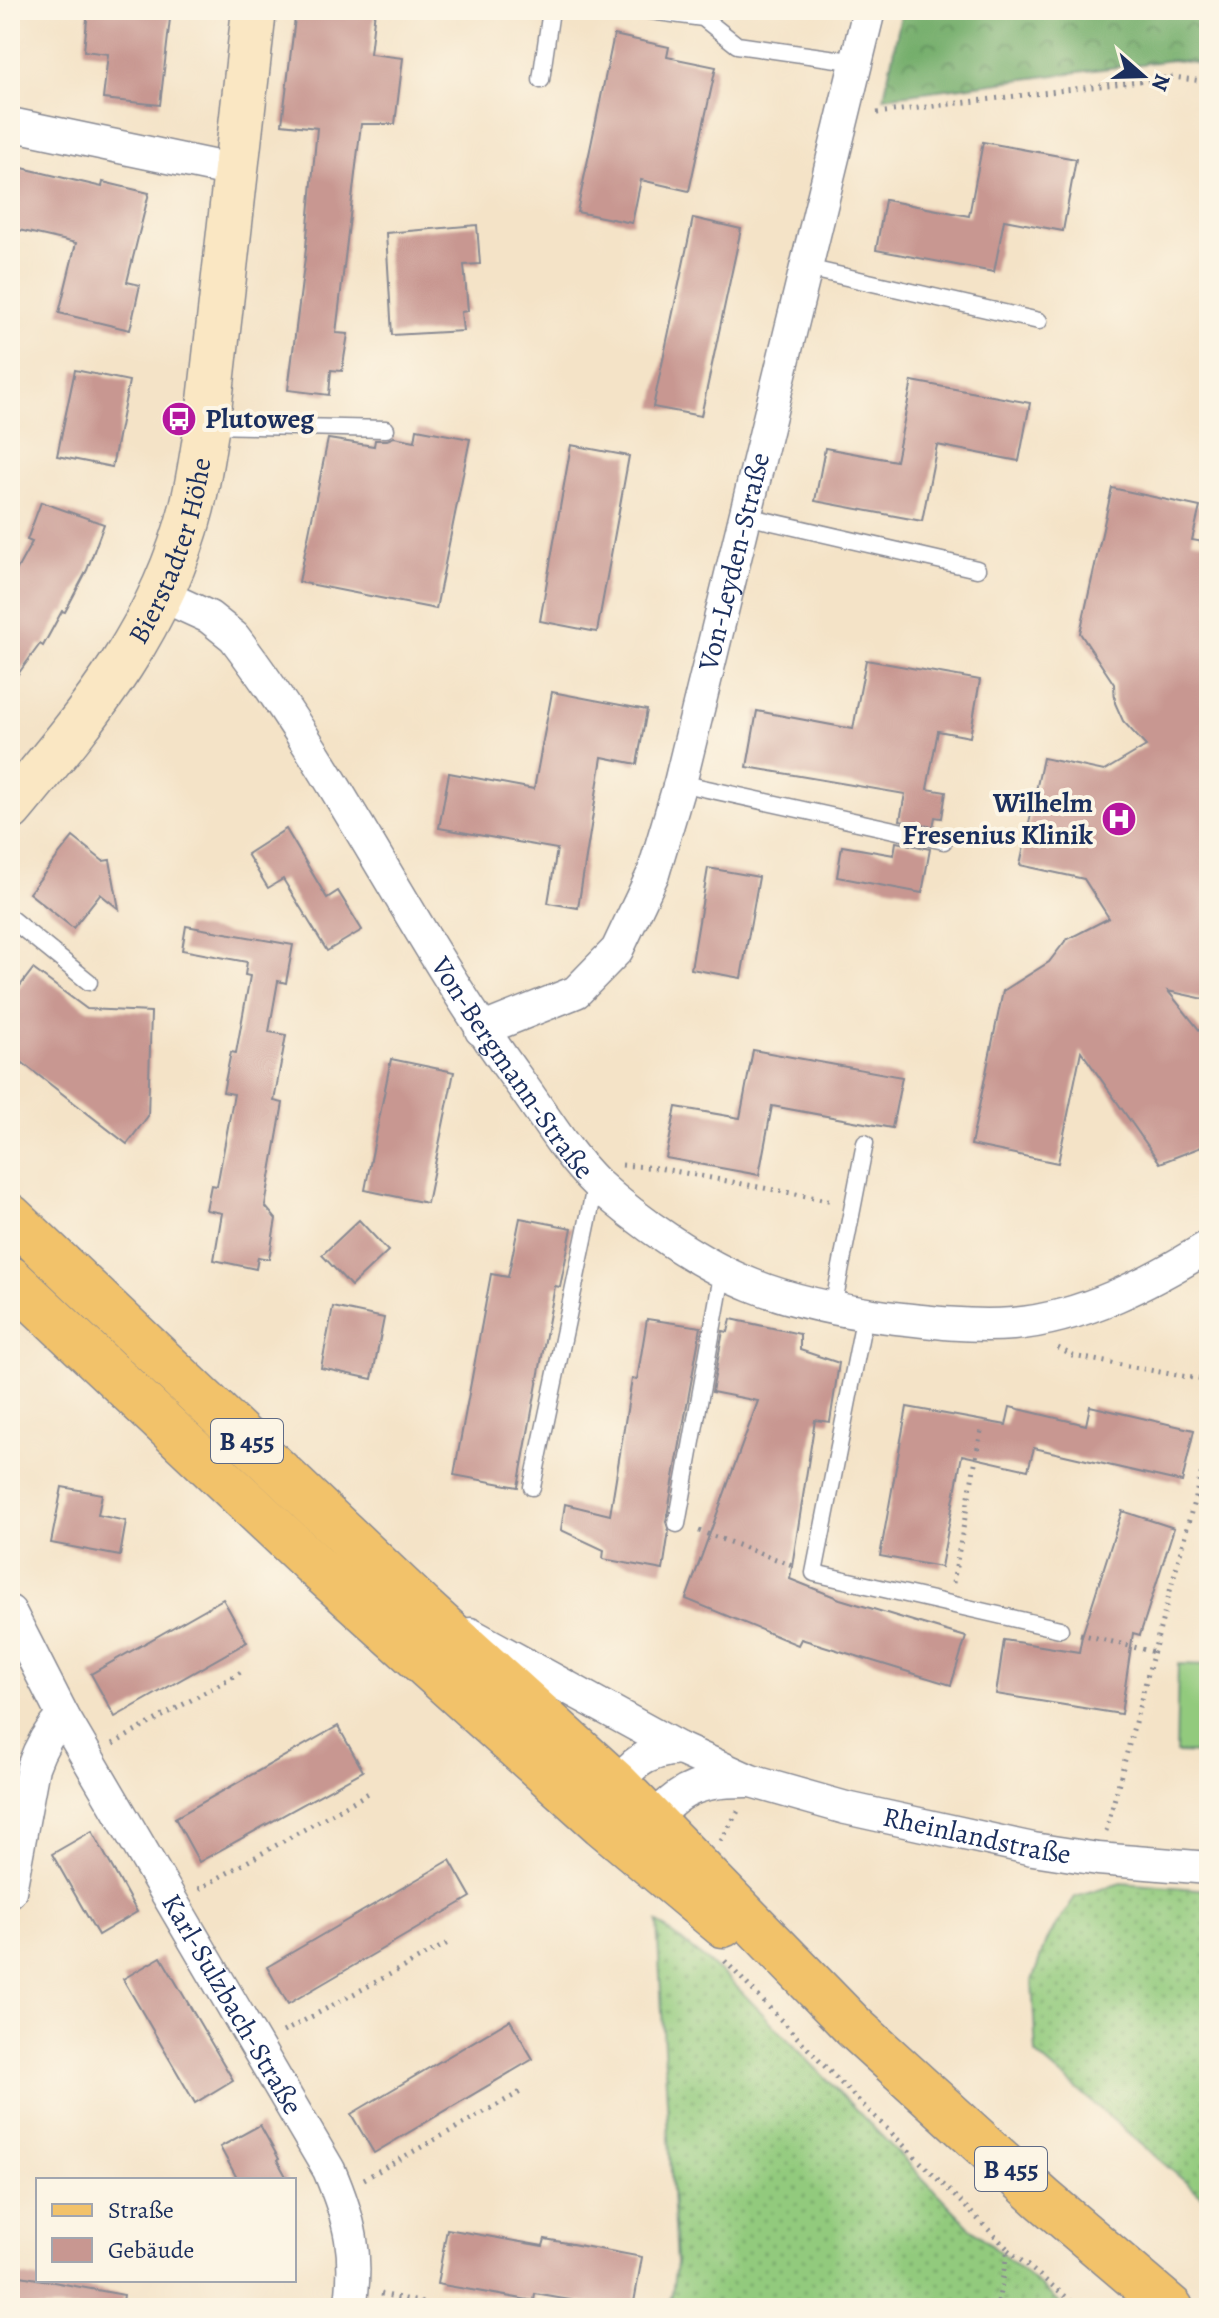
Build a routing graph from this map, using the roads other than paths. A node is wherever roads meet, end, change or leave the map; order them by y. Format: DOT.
graph roads {
  1 [pos="254,10"];
  2 [pos="551,10"];
  3 [pos="643,10"];
  4 [pos="869,10"];
  5 [pos="858,62"];
  6 [pos="541,80"];
  7 [pos="10,124"];
  8 [pos="235,171"];
  9 [pos="807,268"];
  10 [pos="1039,321"];
  11 [pos="207,425"];
  12 [pos="386,429"];
  13 [pos="746,516"];
  14 [pos="977,569"];
  15 [pos="161,595"];
  16 [pos="680,783"];
  17 [pos="10,809"];
  18 [pos="944,841"];
  19 [pos="10,918"];
  20 [pos="89,982"];
  21 [pos="481,1030"];
  22 [pos="865,1143"];
  23 [pos="587,1172"];
  24 [pos="10,1216"];
  25 [pos="1209,1246"];
  26 [pos="723,1270"];
  27 [pos="10,1278"];
  28 [pos="833,1308"];
  29 [pos="865,1314"];
  30 [pos="532,1487"];
  31 [pos="677,1524"];
  32 [pos="425,1610"];
  33 [pos="10,1612"];
  34 [pos="1060,1629"];
  35 [pos="63,1716"];
  36 [pos="680,1749"];
  37 [pos="751,1781"];
  38 [pos="610,1804"];
  39 [pos="652,1819"];
  40 [pos="1209,1868"];
  41 [pos="10,1891"];
  42 [pos="854,2027"];
  43 [pos="351,2298"];
  44 [pos="1171,2308"];
  1 -- 8 [label="main road, Bierstadter Höhe"];
  2 -- 6 [label="lane"];
  3 -- 5 [label="lane"];
  4 -- 5 [label="street, Von-Leyden-Straße"];
  5 -- 9 [label="street, Von-Leyden-Straße"];
  7 -- 8 [label="street"];
  8 -- 11 [label="main road, Bierstadter Höhe"];
  9 -- 10 [label="lane"];
  9 -- 13 [label="street, Von-Leyden-Straße"];
  11 -- 12 [label="lane"];
  11 -- 15 [label="main road, Bierstadter Höhe"];
  13 -- 14 [label="lane"];
  13 -- 16 [label="street, Von-Leyden-Straße"];
  15 -- 17 [label="main road, Bierstadter Höhe"];
  15 -- 21 [label="street, Von-Bergmann-Straße"];
  16 -- 18 [label="lane"];
  16 -- 21 [label="street, Von-Leyden-Straße"];
  19 -- 20 [label="lane"];
  21 -- 23 [label="street, Von-Bergmann-Straße"];
  22 -- 28 [label="lane"];
  23 -- 26 [label="street, Von-Bergmann-Straße"];
  23 -- 30 [label="lane"];
  24 -- 32 [label="main road, B 455"];
  25 -- 29 [label="street, Von-Bergmann-Straße"];
  26 -- 28 [label="street, Von-Bergmann-Straße"];
  26 -- 31 [label="lane"];
  27 -- 38 [label="main road, B 455"];
  28 -- 29 [label="street, Von-Bergmann-Straße"];
  29 -- 34 [label="lane"];
  32 -- 36 [label="street, Rheinlandstraße"];
  32 -- 38 [label="main road, B 455"];
  33 -- 35 [label="street, Karl-Sulzbach-Straße"];
  35 -- 41 [label="street"];
  35 -- 43 [label="street, Karl-Sulzbach-Straße"];
  36 -- 37 [label="street, Rheinlandstraße"];
  36 -- 38 [label="street"];
  37 -- 39 [label="street, Rheinlandstraße"];
  37 -- 40 [label="street, Rheinlandstraße"];
  38 -- 39 [label="main road, B 455"];
  38 -- 42 [label="main road, B 455"];
  39 -- 42 [label="main road, B 455"];
  42 -- 44 [label="main road, B 455"];
}
